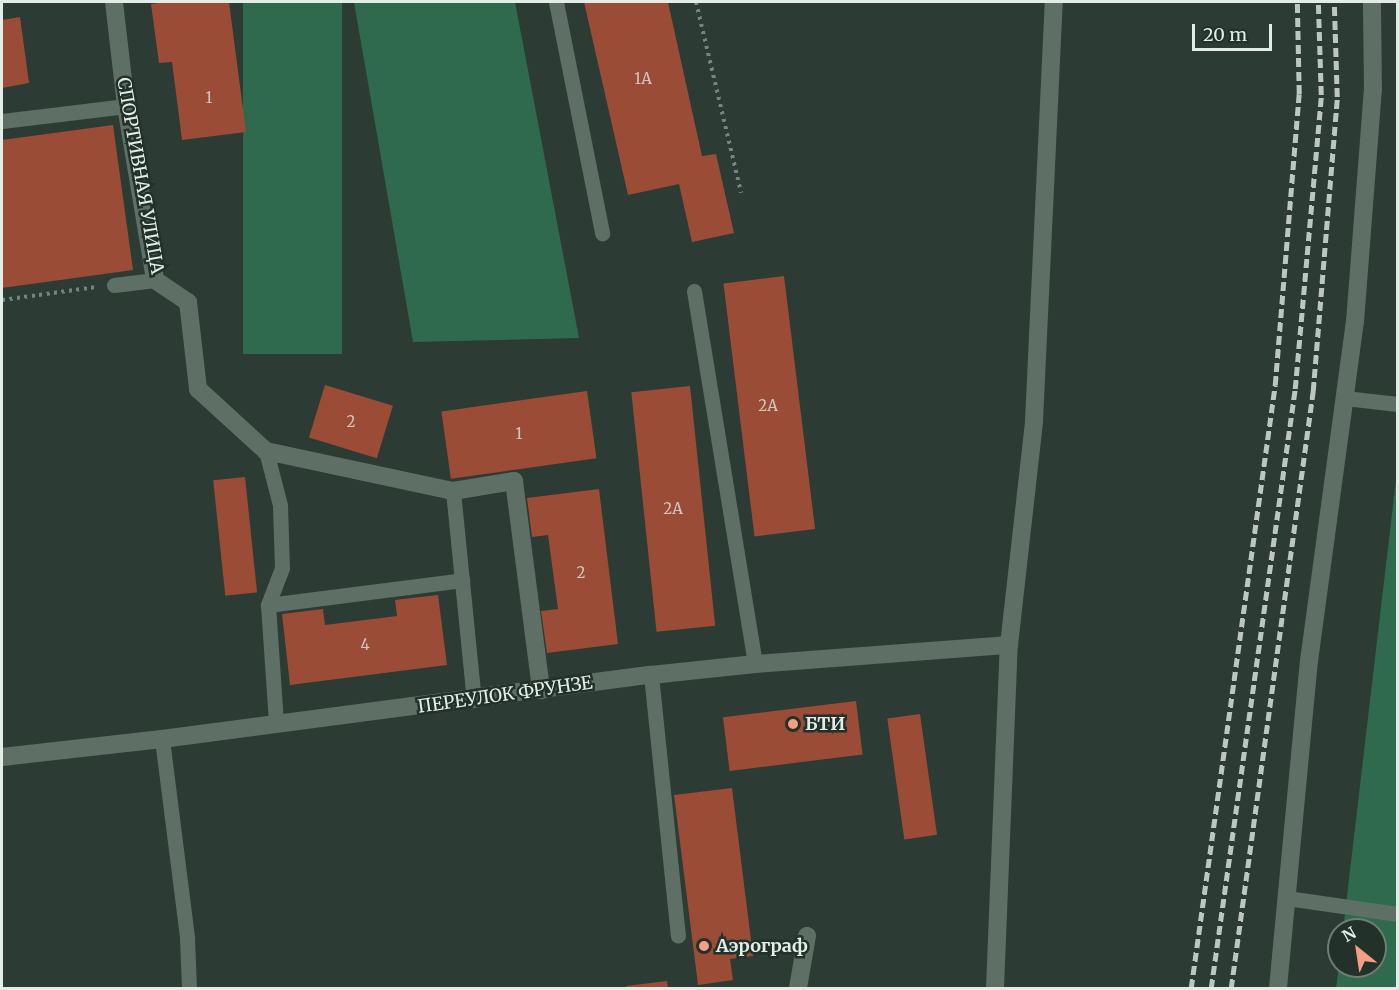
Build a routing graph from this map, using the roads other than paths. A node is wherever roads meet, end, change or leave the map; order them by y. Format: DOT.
graph roads {
  1 [pos="114,2"];
  2 [pos="555,2"];
  3 [pos="1054,2"];
  4 [pos="1372,2"];
  5 [pos="126,106"];
  6 [pos="2,121"];
  7 [pos="602,233"];
  8 [pos="155,280"];
  9 [pos="114,285"];
  10 [pos="694,291"];
  11 [pos="1345,398"];
  12 [pos="1398,404"];
  13 [pos="266,451"];
  14 [pos="453,491"];
  15 [pos="462,580"];
  16 [pos="268,605"];
  17 [pos="1009,645"];
  18 [pos="755,664"];
  19 [pos="651,675"];
  20 [pos="541,690"];
  21 [pos="474,700"];
  22 [pos="276,723"];
  23 [pos="162,739"];
  24 [pos="2,757"];
  25 [pos="1287,898"];
  26 [pos="1398,914"];
  27 [pos="678,936"];
  28 [pos="807,936"];
  29 [pos="189,988"];
  30 [pos="798,988"];
  31 [pos="995,988"];
  32 [pos="1278,988"];
  1 -- 5 [label="street, СПОРТИВНАЯ УЛИЦА"];
  2 -- 7 [label="lane"];
  3 -- 17 [label="street"];
  4 -- 11 [label="street"];
  5 -- 6 [label="lane"];
  5 -- 8 [label="street, СПОРТИВНАЯ УЛИЦА"];
  8 -- 9 [label="lane"];
  8 -- 13 [label="street, СПОРТИВНАЯ УЛИЦА"];
  10 -- 18 [label="lane"];
  11 -- 12 [label="lane"];
  11 -- 25 [label="street"];
  13 -- 14 [label="street"];
  13 -- 16 [label="lane"];
  14 -- 15 [label="lane"];
  14 -- 20 [label="street"];
  15 -- 16 [label="lane"];
  15 -- 21 [label="lane"];
  16 -- 22 [label="lane"];
  17 -- 18 [label="street, ПЕРЕУЛОК ФРУНЗЕ"];
  17 -- 31 [label="street"];
  18 -- 19 [label="street, ПЕРЕУЛОК ФРУНЗЕ"];
  19 -- 20 [label="street, ПЕРЕУЛОК ФРУНЗЕ"];
  19 -- 27 [label="lane"];
  20 -- 21 [label="street, ПЕРЕУЛОК ФРУНЗЕ"];
  21 -- 22 [label="street, ПЕРЕУЛОК ФРУНЗЕ"];
  22 -- 23 [label="street, ПЕРЕУЛОК ФРУНЗЕ"];
  23 -- 24 [label="street, ПЕРЕУЛОК ФРУНЗЕ"];
  23 -- 29 [label="lane"];
  25 -- 26 [label="lane"];
  25 -- 32 [label="street"];
  28 -- 30 [label="street"];
}
